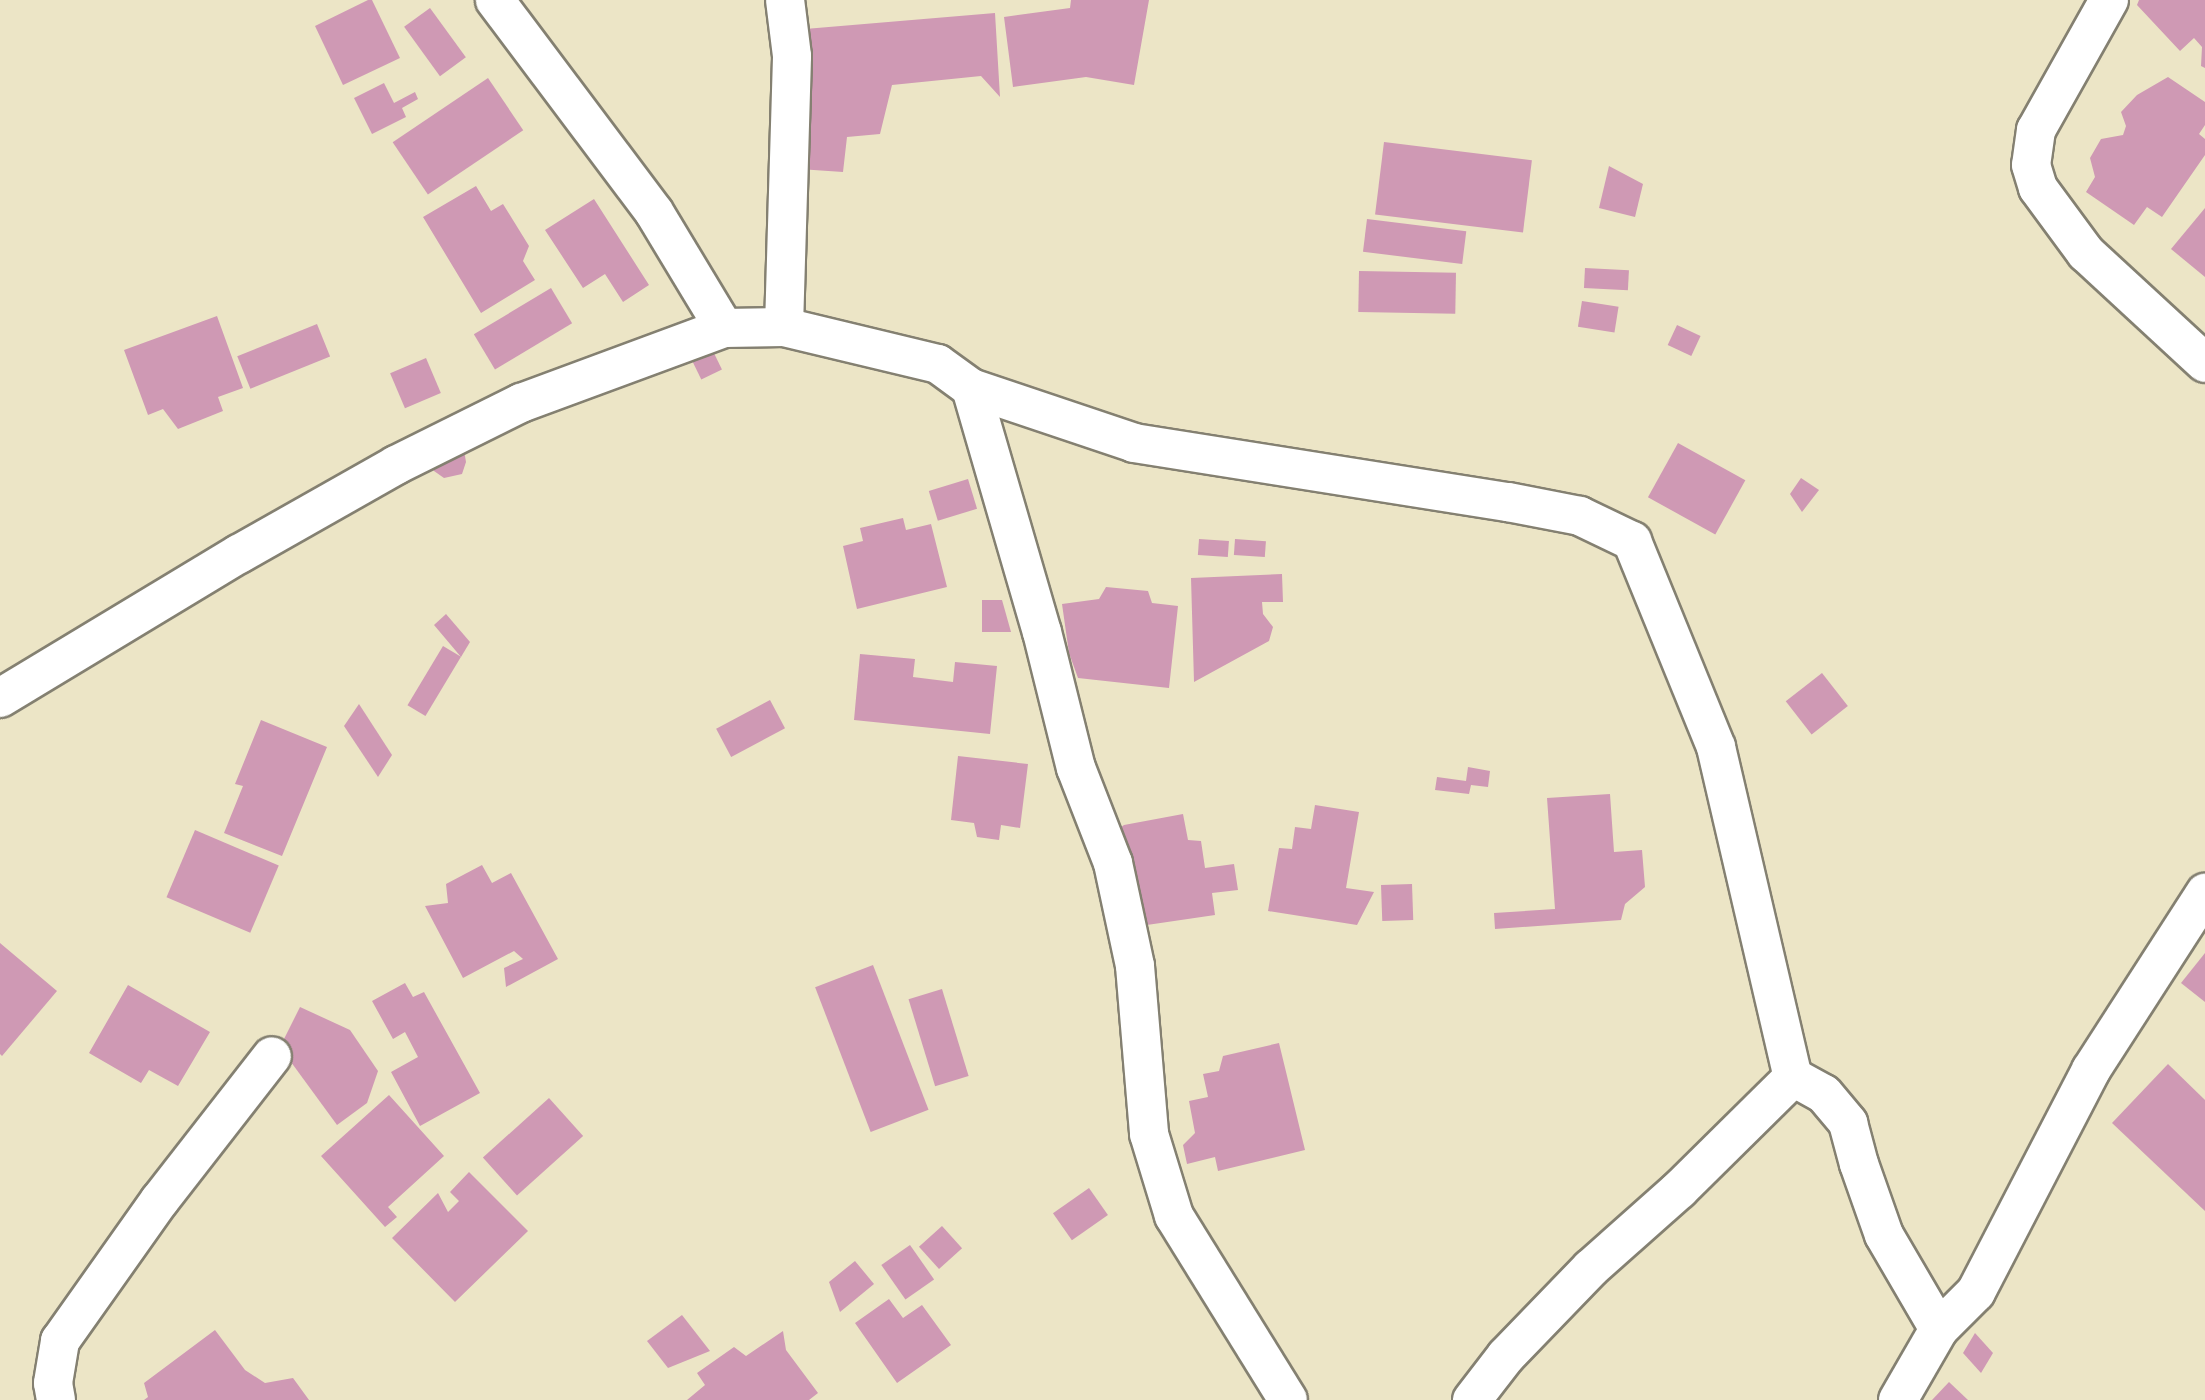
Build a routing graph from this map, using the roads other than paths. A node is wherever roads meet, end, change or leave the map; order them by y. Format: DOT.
graph roads {
  1 [pos="495,0"];
  2 [pos="785,0"];
  3 [pos="2109,0"];
  4 [pos="783,327"];
  5 [pos="724,328"];
  6 [pos="2205,363"];
  7 [pos="971,388"];
  8 [pos="0,698"];
  9 [pos="2205,893"];
  10 [pos="272,1056"];
  11 [pos="1794,1077"];
  12 [pos="1939,1329"];
  13 [pos="56,1400"];
  14 [pos="1288,1400"];
  15 [pos="1472,1400"];
  16 [pos="1898,1400"];
  1 -- 5 [label="street"];
  2 -- 4 [label="street"];
  3 -- 6 [label="street"];
  4 -- 5 [label="street"];
  4 -- 7 [label="street"];
  5 -- 8 [label="street"];
  7 -- 11 [label="street"];
  7 -- 14 [label="street"];
  9 -- 12 [label="street"];
  10 -- 13 [label="street"];
  11 -- 12 [label="street"];
  11 -- 15 [label="street"];
  12 -- 16 [label="street"];
}
